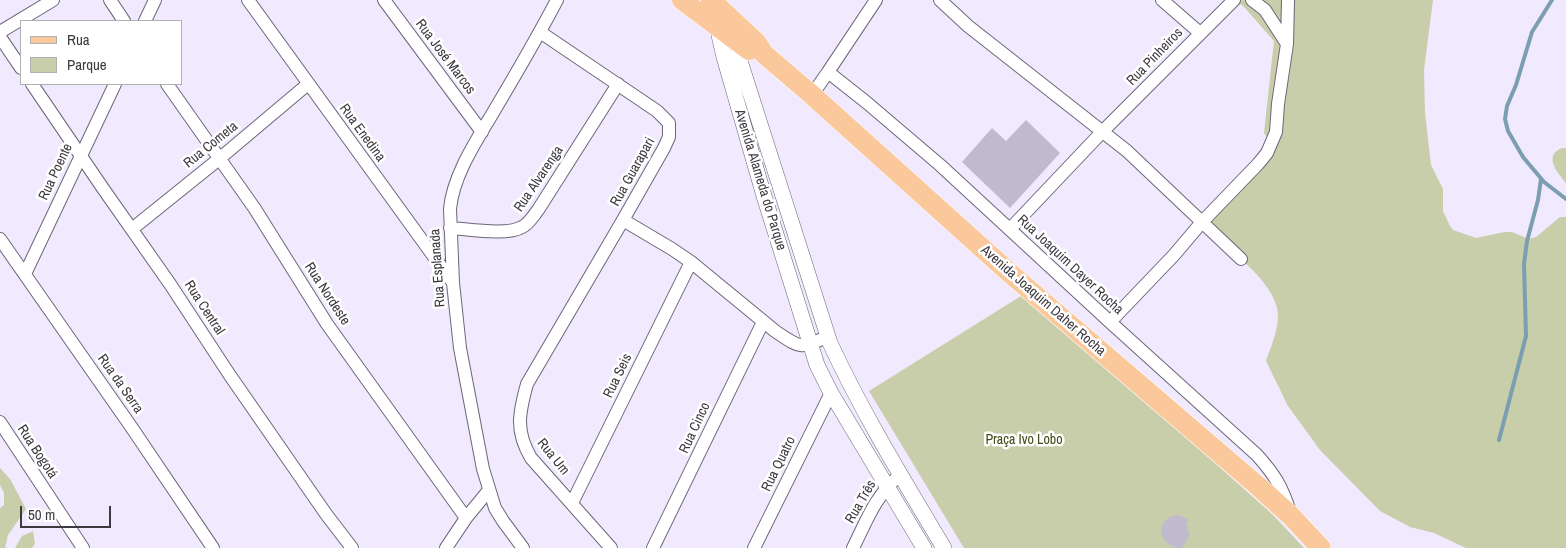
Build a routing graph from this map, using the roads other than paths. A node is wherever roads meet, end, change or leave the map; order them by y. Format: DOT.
graph roads {
  1 [pos="52,0"];
  2 [pos="110,0"];
  3 [pos="155,0"];
  4 [pos="248,0"];
  5 [pos="384,0"];
  6 [pos="557,0"];
  7 [pos="682,0"];
  8 [pos="876,0"];
  9 [pos="940,0"];
  10 [pos="1162,0"];
  11 [pos="1252,0"];
  12 [pos="1288,0"];
  13 [pos="1232,2"];
  14 [pos="718,14"];
  15 [pos="123,20"];
  16 [pos="145,20"];
  17 [pos="0,32"];
  18 [pos="540,32"];
  19 [pos="1200,33"];
  20 [pos="740,36"];
  21 [pos="0,37"];
  22 [pos="1287,44"];
  23 [pos="20,67"];
  24 [pos="828,72"];
  25 [pos="308,84"];
  26 [pos="618,84"];
  27 [pos="33,85"];
  28 [pos="115,85"];
  29 [pos="168,85"];
  30 [pos="812,95"];
  31 [pos="482,132"];
  32 [pos="1102,132"];
  33 [pos="81,155"];
  34 [pos="219,159"];
  35 [pos="624,220"];
  36 [pos="1202,222"];
  37 [pos="450,228"];
  38 [pos="132,229"];
  39 [pos="1010,230"];
  40 [pos="2,248"];
  41 [pos="1241,259"];
  42 [pos="691,262"];
  43 [pos="25,274"];
  44 [pos="453,283"];
  45 [pos="763,322"];
  46 [pos="1110,322"];
  47 [pos="828,336"];
  48 [pos="811,345"];
  49 [pos="535,369"];
  50 [pos="831,393"];
  51 [pos="0,422"];
  52 [pos="900,475"];
  53 [pos="887,486"];
  54 [pos="489,490"];
  55 [pos="572,504"];
  56 [pos="1290,515"];
  57 [pos="466,518"];
  58 [pos="83,548"];
  59 [pos="213,548"];
  60 [pos="352,548"];
  61 [pos="446,548"];
  62 [pos="523,548"];
  63 [pos="610,548"];
  64 [pos="654,548"];
  65 [pos="754,548"];
  66 [pos="853,548"];
  67 [pos="924,548"];
  68 [pos="944,548"];
  69 [pos="1321,548"];
  1 -- 17 [label="street"];
  2 -- 15 [label="street"];
  3 -- 16 [label="street"];
  4 -- 25 [label="street, Rua Enedina"];
  5 -- 31 [label="street, Rua José Marcos"];
  6 -- 18 [label="street, Rua Esplanada"];
  7 -- 14 [label="main road, Avenida Joaquim Daher Rocha"];
  8 -- 24 [label="street"];
  9 -- 32 [label="street"];
  10 -- 19 [label="street"];
  11 -- 22 [label="street"];
  12 -- 22 [label="street"];
  13 -- 19 [label="street, Rua Pinheiros"];
  14 -- 20 [label="main road, Avenida Joaquim Daher Rocha"];
  14 -- 48 [label="street, Avenida Alameda do Parque"];
  18 -- 26 [label="street, Rua Guarapari"];
  18 -- 31 [label="street, Rua Esplanada"];
  19 -- 32 [label="street, Rua Pinheiros"];
  20 -- 30 [label="main road, Avenida Joaquim Daher Rocha"];
  20 -- 47 [label="street, Avenida Alameda do Parque"];
  21 -- 23 [label="street"];
  22 -- 36 [label="street"];
  24 -- 30 [label="street"];
  24 -- 39 [label="street, Rua Joaquim Dayer Rocha"];
  25 -- 34 [label="street, Rua Cometa"];
  25 -- 44 [label="street, Rua Enedina"];
  26 -- 35 [label="street, Rua Guarapari"];
  26 -- 37 [label="street, Rua Alvarenga"];
  27 -- 33 [label="street, Rua Central"];
  28 -- 33 [label="street, Rua Poente"];
  29 -- 34 [label="street, Rua Nordeste"];
  30 -- 56 [label="main road, Avenida Joaquim Daher Rocha"];
  31 -- 37 [label="street, Rua Esplanada"];
  32 -- 36 [label="street"];
  32 -- 39 [label="street, Rua Pinheiros"];
  33 -- 38 [label="street, Rua Central"];
  33 -- 43 [label="street, Rua Poente"];
  34 -- 38 [label="street, Rua Cometa"];
  34 -- 57 [label="street, Rua Nordeste"];
  35 -- 42 [label="street"];
  35 -- 49 [label="street, Rua Guarapari"];
  36 -- 41 [label="street"];
  36 -- 46 [label="street"];
  37 -- 44 [label="street, Rua Esplanada"];
  38 -- 60 [label="street, Rua Central"];
  39 -- 46 [label="street, Rua Joaquim Dayer Rocha"];
  40 -- 43 [label="street, Rua da Serra"];
  42 -- 45 [label="street"];
  42 -- 55 [label="street, Rua Seis"];
  43 -- 59 [label="street, Rua da Serra"];
  44 -- 54 [label="street, Rua Esplanada"];
  45 -- 48 [label="street"];
  45 -- 64 [label="street, Rua Cinco"];
  46 -- 56 [label="street, Rua Joaquim Dayer Rocha"];
  47 -- 48 [label="street"];
  47 -- 52 [label="street, Avenida Alameda do Parque"];
  48 -- 50 [label="street, Avenida Alameda do Parque"];
  49 -- 55 [label="street, Rua Um"];
  50 -- 53 [label="street, Avenida Alameda do Parque"];
  50 -- 65 [label="street, Rua Quatro"];
  51 -- 58 [label="street, Rua Bogotá"];
  52 -- 53 [label="street, Rua Três"];
  52 -- 68 [label="street, Avenida Alameda do Parque"];
  53 -- 66 [label="street, Rua Três"];
  53 -- 67 [label="street, Avenida Alameda do Parque"];
  54 -- 57 [label="street"];
  54 -- 62 [label="street, Rua Esplanada"];
  55 -- 63 [label="street, Rua Um"];
  56 -- 69 [label="main road, Avenida Joaquim Daher Rocha"];
  57 -- 61 [label="street"];
}
